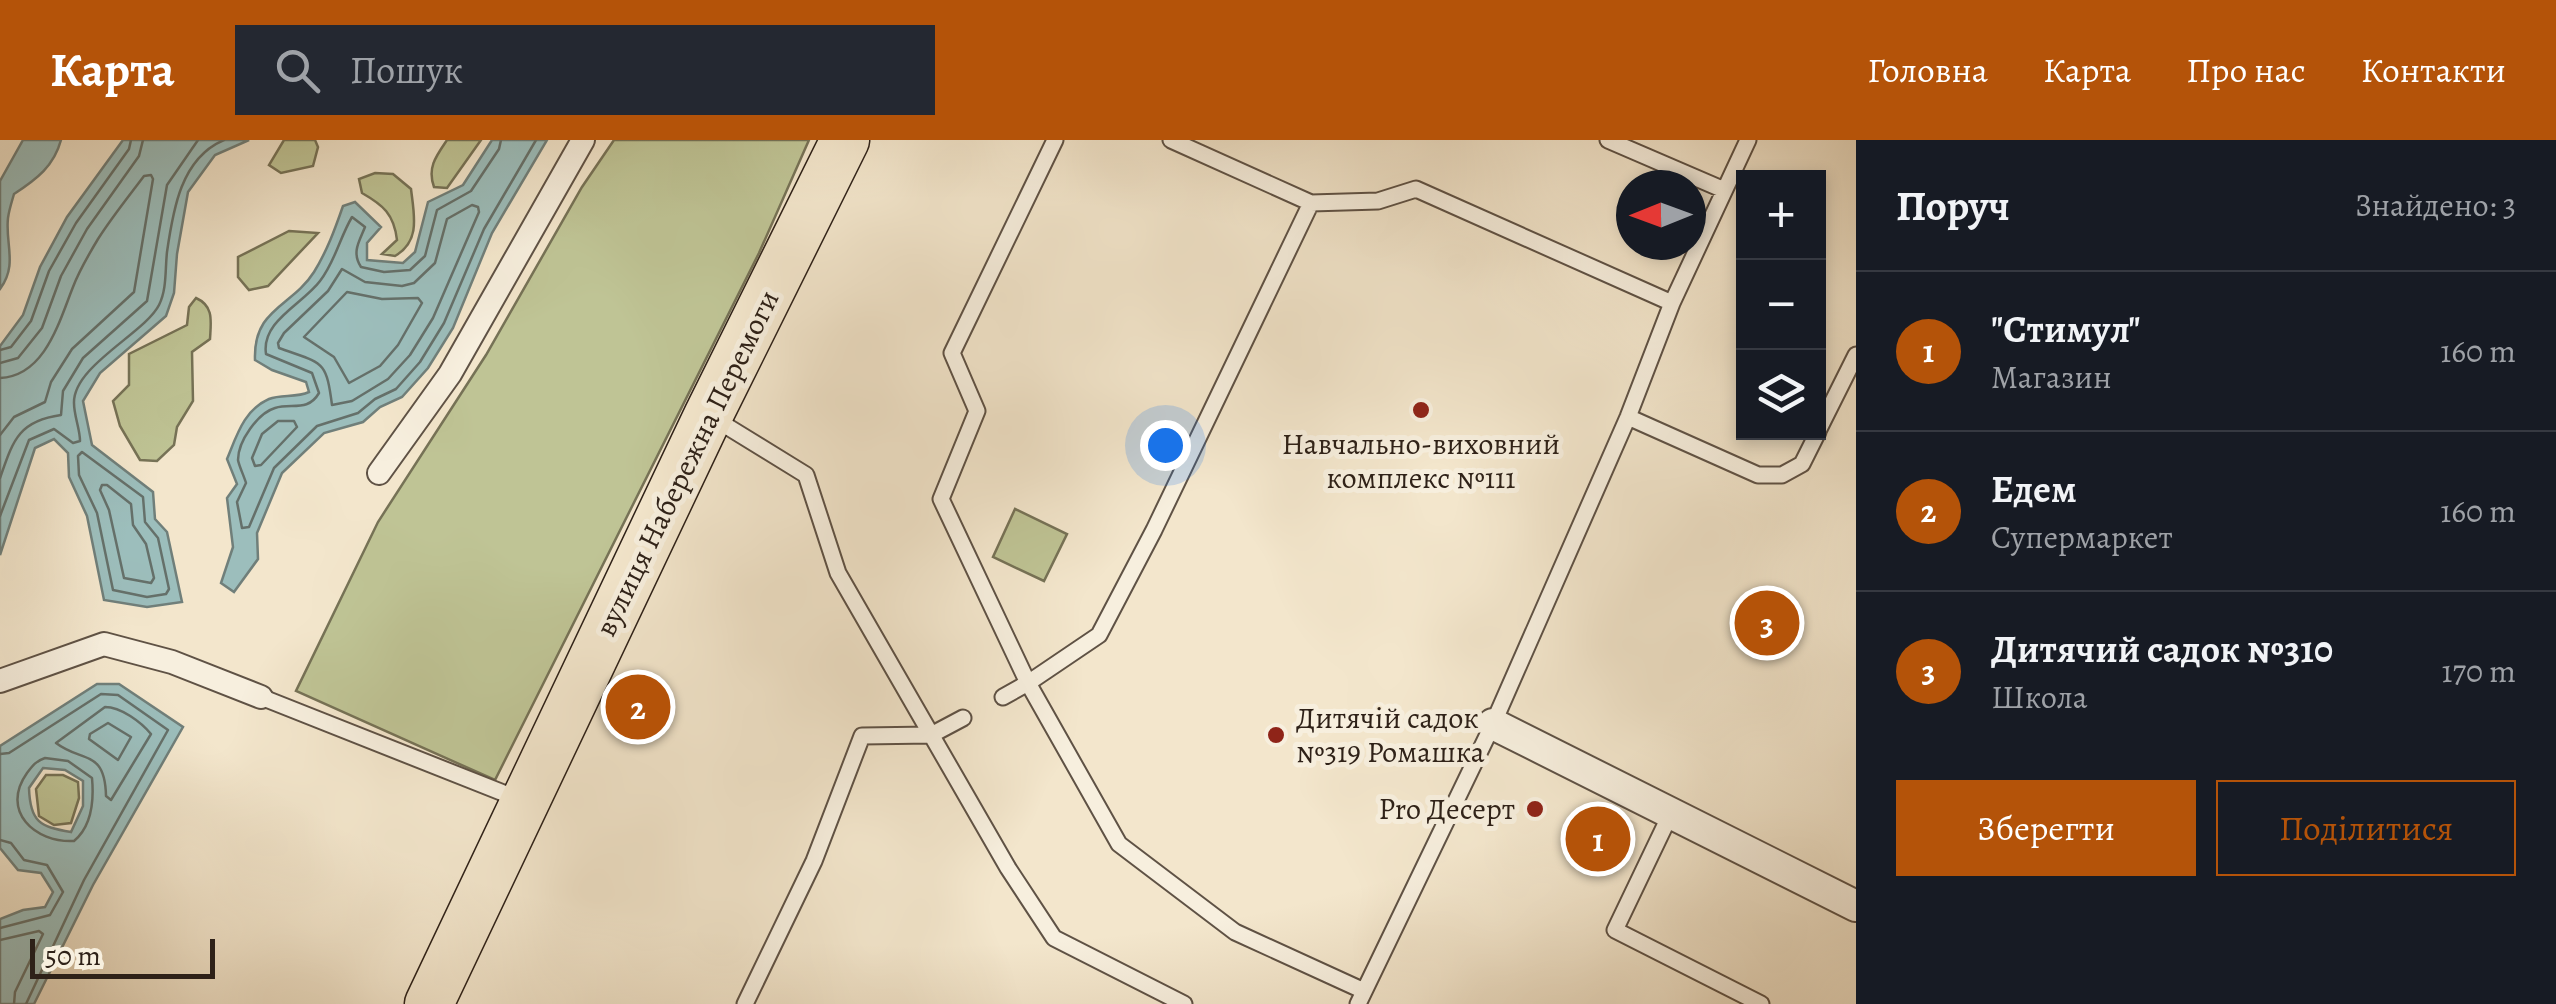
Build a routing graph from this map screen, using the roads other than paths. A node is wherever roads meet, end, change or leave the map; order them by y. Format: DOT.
graph roads {
  1 [pos="583,140"];
  2 [pos="845,140"];
  3 [pos="1055,140"];
  4 [pos="1171,140"];
  5 [pos="1608,140"];
  6 [pos="1748,140"];
  7 [pos="1724,190"];
  8 [pos="1311,203"];
  9 [pos="1672,303"];
  10 [pos="1856,355"];
  11 [pos="708,416"];
  12 [pos="1826,416"];
  13 [pos="1628,417"];
  14 [pos="1814,440"];
  15 [pos="379,473"];
  16 [pos="0,681"];
  17 [pos="1028,683"];
  18 [pos="1003,696"];
  19 [pos="261,697"];
  20 [pos="963,718"];
  21 [pos="1493,724"];
  22 [pos="931,735"];
  23 [pos="525,802"];
  24 [pos="1680,817"];
  25 [pos="1856,906"];
  26 [pos="1361,998"];
  27 [pos="429,1004"];
  28 [pos="746,1004"];
  29 [pos="1184,1004"];
  30 [pos="1761,1004"];
  1 -- 15 [label="street"];
  2 -- 11 [label="main road, вулиця Набережна Перемоги"];
  3 -- 17 [label="lane"];
  4 -- 8 [label="lane"];
  5 -- 7 [label="lane"];
  6 -- 7 [label="lane"];
  7 -- 9 [label="lane"];
  8 -- 9 [label="lane"];
  8 -- 17 [label="lane"];
  9 -- 13 [label="lane"];
  10 -- 12 [label="lane"];
  11 -- 22 [label="lane"];
  11 -- 23 [label="main road, вулиця Набережна Перемоги"];
  13 -- 14 [label="lane"];
  13 -- 21 [label="lane"];
  16 -- 19 [label="street"];
  17 -- 18 [label="lane"];
  17 -- 26 [label="lane"];
  19 -- 23 [label="lane"];
  20 -- 22 [label="lane"];
  21 -- 24 [label="street"];
  21 -- 26 [label="lane"];
  22 -- 28 [label="lane"];
  22 -- 29 [label="lane"];
  23 -- 27 [label="main road, вулиця Набережна Перемоги"];
  24 -- 25 [label="street"];
  24 -- 30 [label="lane"];
}
